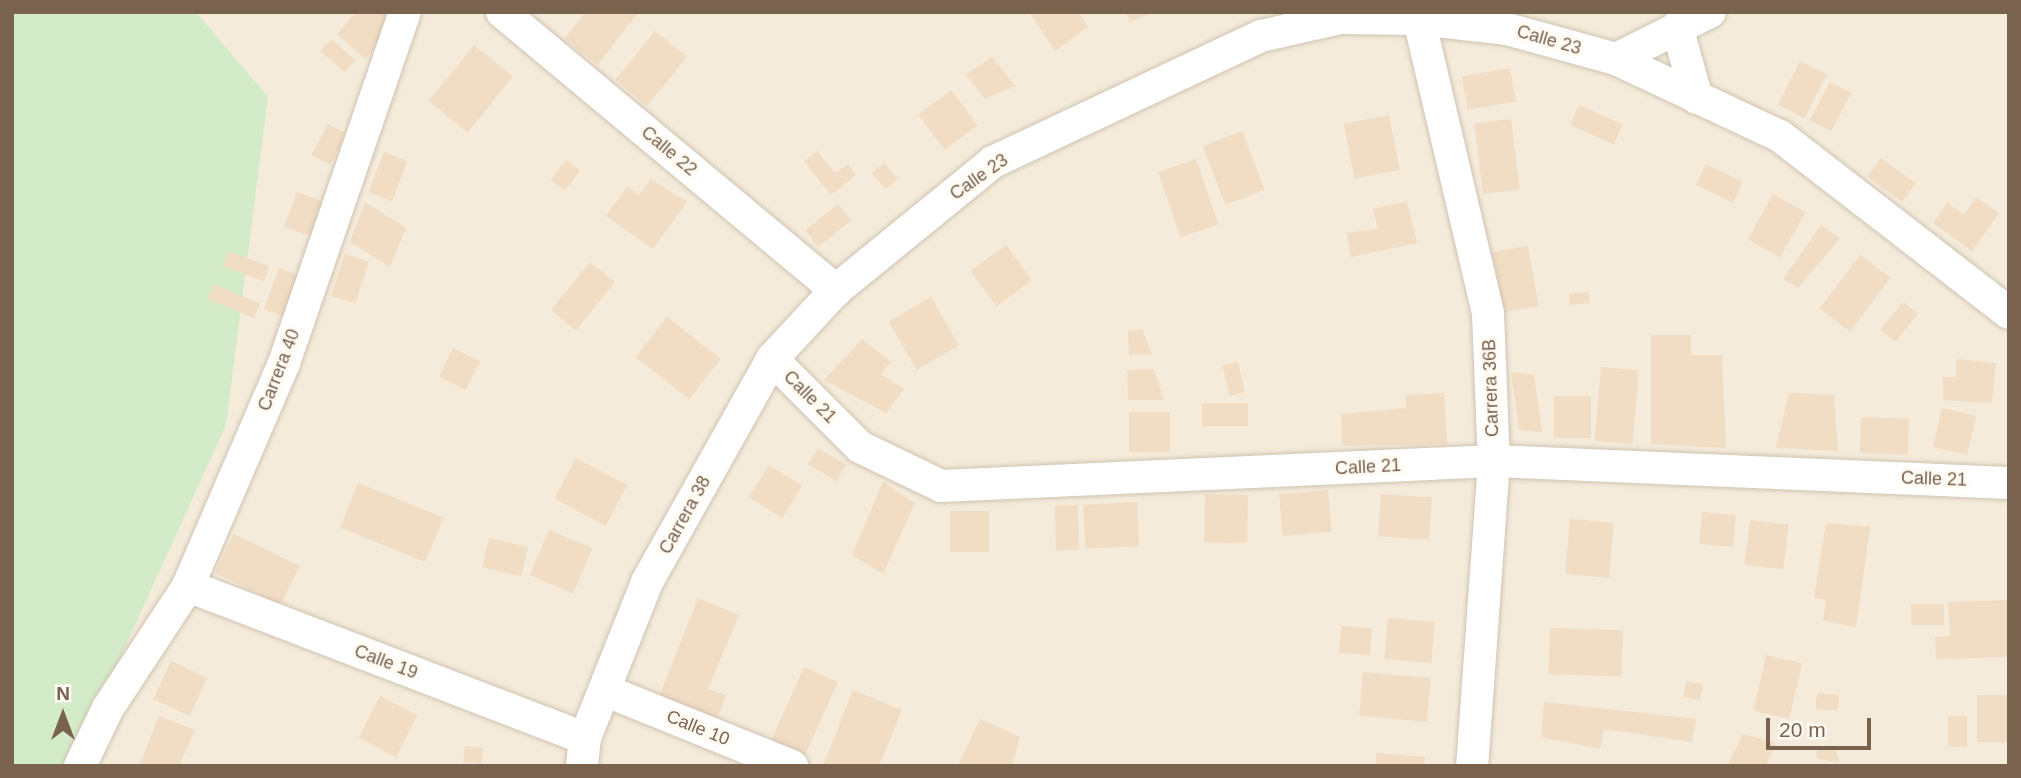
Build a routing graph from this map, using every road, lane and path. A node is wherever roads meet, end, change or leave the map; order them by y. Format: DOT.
graph roads {
  1 [pos="405,12"];
  2 [pos="502,12"];
  3 [pos="1710,12"];
  4 [pos="1419,19"];
  5 [pos="1677,27"];
  6 [pos="1616,59"];
  7 [pos="1697,98"];
  8 [pos="836,290"];
  9 [pos="2009,313"];
  10 [pos="772,359"];
  11 [pos="1494,461"];
  12 [pos="2009,483"];
  13 [pos="188,586"];
  14 [pos="604,690"];
  15 [pos="583,752"];
  16 [pos="80,766"];
  17 [pos="792,766"];
  18 [pos="1472,766"];
  1 -- 13 [label="street, Carrera 40"];
  2 -- 8 [label="street, Calle 22"];
  3 -- 5 [label="street"];
  4 -- 6 [label="street, Calle 23"];
  4 -- 8 [label="street, Calle 23"];
  4 -- 11 [label="street, Carrera 36B"];
  5 -- 6 [label="street"];
  5 -- 7 [label="street"];
  6 -- 7 [label="street, Calle 23"];
  7 -- 9 [label="street, Calle 23"];
  8 -- 10 [label="street, Carrera 38"];
  10 -- 11 [label="street, Calle 21"];
  10 -- 14 [label="street, Carrera 38"];
  11 -- 12 [label="street, Calle 21"];
  11 -- 18 [label="street, Carrera 36B"];
  13 -- 15 [label="street, Calle 19"];
  13 -- 16 [label="street, Carrera 40"];
  14 -- 15 [label="street, Carrera 38"];
  14 -- 17 [label="street, Calle 10"];
}
